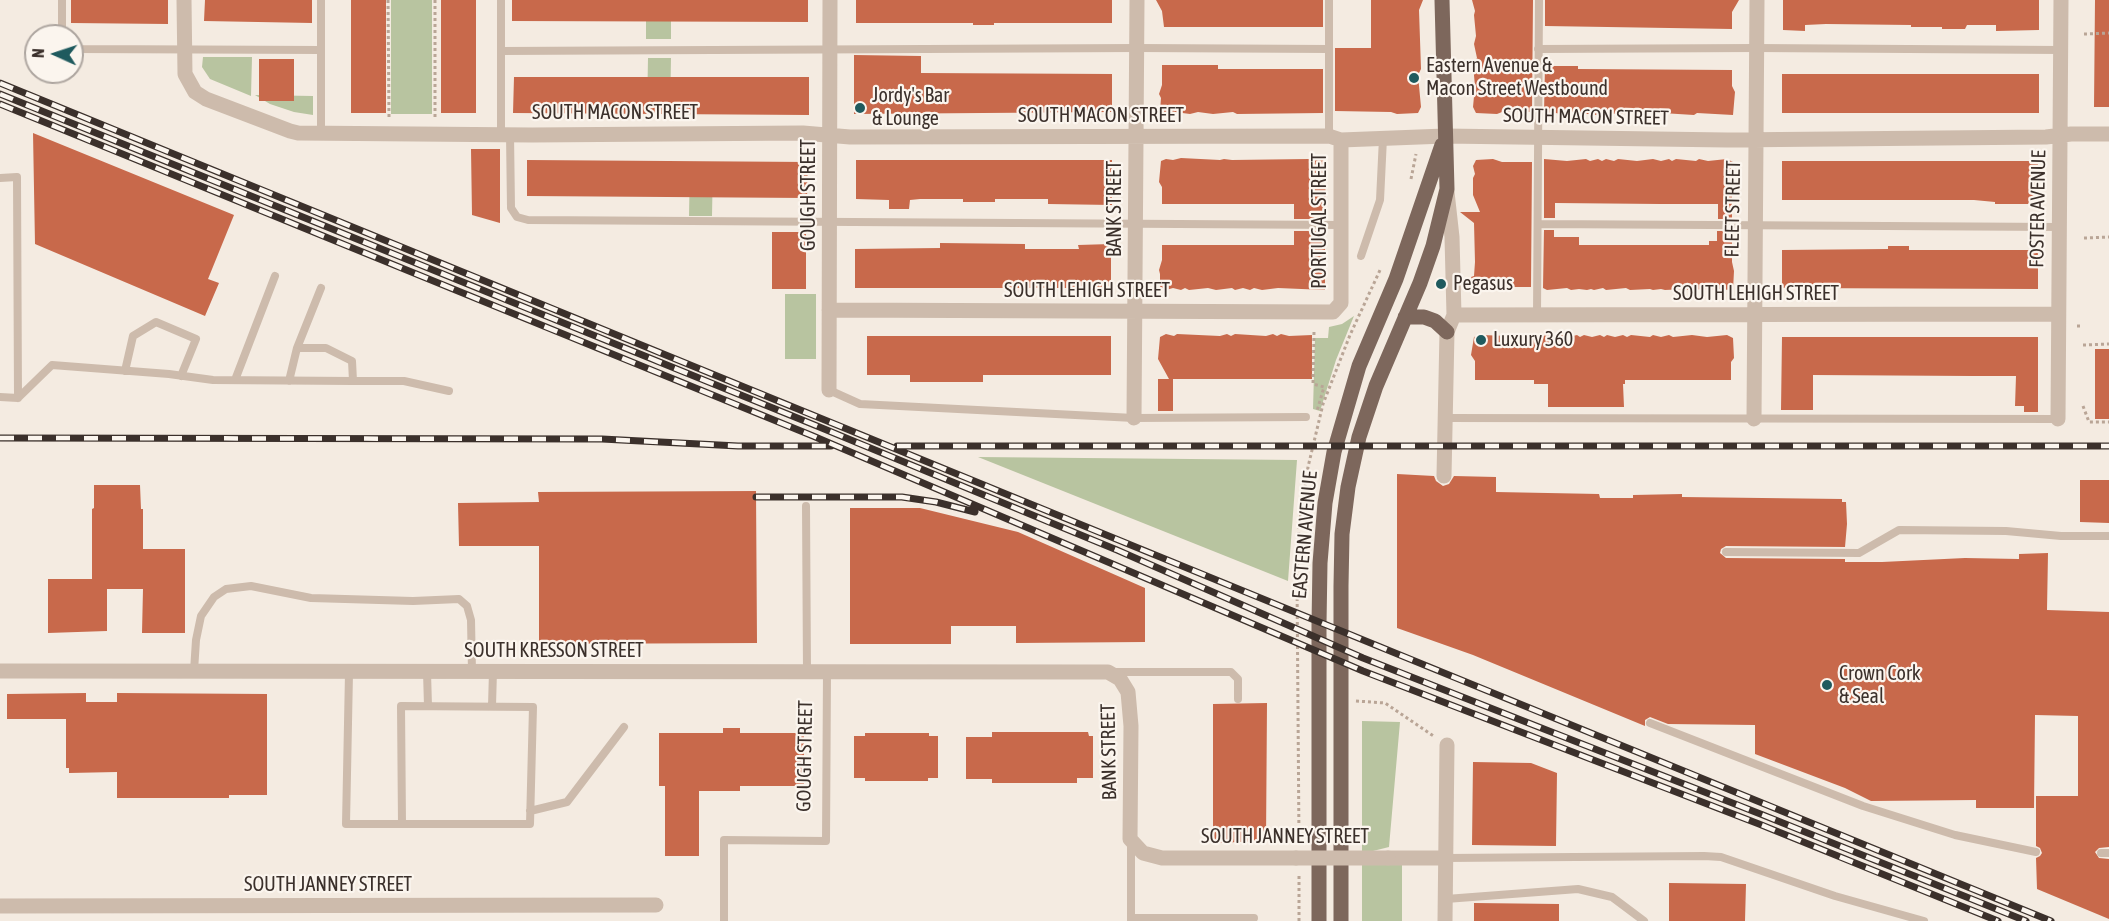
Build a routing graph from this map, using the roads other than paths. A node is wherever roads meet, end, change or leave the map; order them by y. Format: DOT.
graph roads {
  1 [pos="62,0"];
  2 [pos="184,0"];
  3 [pos="321,0"];
  4 [pos="501,0"];
  5 [pos="830,0"];
  6 [pos="1137,0"];
  7 [pos="1329,0"];
  8 [pos="1442,0"];
  9 [pos="1539,0"];
  10 [pos="1757,0"];
  11 [pos="2061,0"];
  12 [pos="62,24"];
  13 [pos="84,48"];
  14 [pos="1137,48"];
  15 [pos="1756,48"];
  16 [pos="184,49"];
  17 [pos="830,49"];
  18 [pos="1329,49"];
  19 [pos="1539,49"];
  20 [pos="321,50"];
  21 [pos="2060,50"];
  22 [pos="501,51"];
  23 [pos="321,133"];
  24 [pos="506,134"];
  25 [pos="2109,134"];
  26 [pos="2060,135"];
  27 [pos="1445,136"];
  28 [pos="830,137"];
  29 [pos="1136,137"];
  30 [pos="1538,137"];
  31 [pos="1335,138"];
  32 [pos="1383,138"];
  33 [pos="1755,139"];
  34 [pos="0,178"];
  35 [pos="1447,189"];
  36 [pos="830,223"];
  37 [pos="1135,224"];
  38 [pos="1538,224"];
  39 [pos="1341,225"];
  40 [pos="1754,225"];
  41 [pos="2059,227"];
  42 [pos="1361,256"];
  43 [pos="275,276"];
  44 [pos="321,288"];
  45 [pos="1341,303"];
  46 [pos="829,310"];
  47 [pos="1135,312"];
  48 [pos="2058,314"];
  49 [pos="1454,315"];
  50 [pos="1537,315"];
  51 [pos="1754,315"];
  52 [pos="1405,317"];
  53 [pos="1447,332"];
  54 [pos="297,348"];
  55 [pos="125,371"];
  56 [pos="181,376"];
  57 [pos="235,380"];
  58 [pos="289,381"];
  59 [pos="352,381"];
  60 [pos="829,390"];
  61 [pos="449,391"];
  62 [pos="0,397"];
  63 [pos="18,398"];
  64 [pos="1306,417"];
  65 [pos="1134,418"];
  66 [pos="1445,418"];
  67 [pos="1754,419"];
  68 [pos="2058,419"];
  69 [pos="1444,476"];
  70 [pos="806,506"];
  71 [pos="2109,536"];
  72 [pos="1726,552"];
  73 [pos="0,671"];
  74 [pos="194,671"];
  75 [pos="427,672"];
  76 [pos="472,672"];
  77 [pos="493,672"];
  78 [pos="807,672"];
  79 [pos="827,672"];
  80 [pos="1108,672"];
  81 [pos="349,673"];
  82 [pos="1238,699"];
  83 [pos="428,706"];
  84 [pos="492,706"];
  85 [pos="1650,723"];
  86 [pos="624,727"];
  87 [pos="1447,745"];
  88 [pos="530,811"];
  89 [pos="402,824"];
  90 [pos="1131,839"];
  91 [pos="2036,852"];
  92 [pos="1446,858"];
  93 [pos="1446,899"];
  94 [pos="656,905"];
  95 [pos="0,906"];
  96 [pos="328,913"];
  97 [pos="1254,918"];
  98 [pos="1131,919"];
  99 [pos="724,921"];
  100 [pos="1319,921"];
  101 [pos="1341,921"];
  102 [pos="1446,921"];
  103 [pos="1644,921"];
  104 [pos="1924,921"];
  1 -- 12 [label="lane"];
  2 -- 16 [label="street, SOUTH MACON STREET"];
  3 -- 20 [label="lane"];
  4 -- 22 [label="lane"];
  5 -- 17 [label="street, GOUGH STREET"];
  6 -- 14 [label="street, BANK STREET"];
  7 -- 18 [label="lane"];
  8 -- 27 [label="main road, EASTERN AVENUE"];
  9 -- 19 [label="lane"];
  10 -- 15 [label="street, FLEET STREET"];
  11 -- 21 [label="street, FOSTER AVENUE"];
  13 -- 16 [label="lane"];
  14 -- 17 [label="lane"];
  14 -- 18 [label="lane"];
  14 -- 29 [label="street, BANK STREET"];
  15 -- 19 [label="lane"];
  15 -- 21 [label="lane"];
  15 -- 33 [label="street, FLEET STREET"];
  16 -- 20 [label="lane"];
  16 -- 23 [label="street, SOUTH MACON STREET"];
  17 -- 22 [label="lane"];
  17 -- 28 [label="street, GOUGH STREET"];
  18 -- 31 [label="lane"];
  19 -- 30 [label="lane"];
  20 -- 23 [label="lane"];
  21 -- 26 [label="street, FOSTER AVENUE"];
  22 -- 24 [label="lane"];
  23 -- 24 [label="street, SOUTH MACON STREET"];
  24 -- 28 [label="street, SOUTH MACON STREET"];
  24 -- 36 [label="lane"];
  25 -- 26 [label="street, SOUTH MACON STREET"];
  26 -- 33 [label="street, SOUTH MACON STREET"];
  26 -- 41 [label="street, FOSTER AVENUE"];
  27 -- 30 [label="street, SOUTH MACON STREET"];
  27 -- 32 [label="street, SOUTH MACON STREET"];
  27 -- 35 [label="main road, EASTERN AVENUE"];
  27 -- 100 [label="main road, EASTERN AVENUE"];
  28 -- 29 [label="street, SOUTH MACON STREET"];
  28 -- 36 [label="street, GOUGH STREET"];
  29 -- 31 [label="street, SOUTH MACON STREET"];
  29 -- 37 [label="street, BANK STREET"];
  30 -- 33 [label="street, SOUTH MACON STREET"];
  30 -- 38 [label="lane"];
  31 -- 32 [label="street, SOUTH MACON STREET"];
  31 -- 39 [label="street, PORTUGAL STREET"];
  32 -- 42 [label="lane"];
  33 -- 40 [label="street, FLEET STREET"];
  34 -- 63 [label="lane"];
  35 -- 49 [label="street, EASTERN AVENUE"];
  35 -- 52 [label="main road, EASTERN AVENUE"];
  36 -- 37 [label="lane"];
  36 -- 46 [label="street, GOUGH STREET"];
  37 -- 39 [label="lane"];
  37 -- 47 [label="street, BANK STREET"];
  38 -- 40 [label="lane"];
  38 -- 50 [label="lane"];
  39 -- 45 [label="street, PORTUGAL STREET"];
  40 -- 41 [label="lane"];
  40 -- 51 [label="street, FLEET STREET"];
  41 -- 48 [label="street, FOSTER AVENUE"];
  43 -- 57 [label="lane"];
  44 -- 54 [label="lane"];
  45 -- 47 [label="street, SOUTH LEHIGH STREET"];
  46 -- 47 [label="street, SOUTH LEHIGH STREET"];
  46 -- 60 [label="street, GOUGH STREET"];
  47 -- 65 [label="street, BANK STREET"];
  48 -- 51 [label="street, SOUTH LEHIGH STREET"];
  48 -- 68 [label="street, FOSTER AVENUE"];
  49 -- 50 [label="street, SOUTH LEHIGH STREET"];
  49 -- 53 [label="street, EASTERN AVENUE"];
  50 -- 51 [label="street, SOUTH LEHIGH STREET"];
  51 -- 67 [label="street, FLEET STREET"];
  52 -- 53 [label="main road"];
  52 -- 101 [label="main road, EASTERN AVENUE"];
  53 -- 66 [label="street, EASTERN AVENUE"];
  54 -- 58 [label="lane"];
  54 -- 59 [label="lane"];
  55 -- 56 [label="lane"];
  55 -- 56 [label="lane"];
  55 -- 63 [label="lane"];
  56 -- 57 [label="lane"];
  57 -- 58 [label="lane"];
  58 -- 59 [label="lane"];
  59 -- 61 [label="lane"];
  60 -- 65 [label="lane"];
  62 -- 63 [label="lane"];
  64 -- 65 [label="lane"];
  66 -- 67 [label="lane"];
  66 -- 69 [label="street, EASTERN AVENUE"];
  67 -- 68 [label="lane"];
  70 -- 78 [label="lane"];
  71 -- 72 [label="lane"];
  73 -- 74 [label="street, SOUTH KRESSON STREET"];
  74 -- 76 [label="lane"];
  74 -- 81 [label="street, SOUTH KRESSON STREET"];
  75 -- 76 [label="street, SOUTH KRESSON STREET"];
  75 -- 81 [label="street, SOUTH KRESSON STREET"];
  75 -- 83 [label="lane"];
  76 -- 77 [label="street, SOUTH KRESSON STREET"];
  77 -- 78 [label="street, SOUTH KRESSON STREET"];
  77 -- 84 [label="lane"];
  78 -- 79 [label="street, SOUTH KRESSON STREET"];
  79 -- 80 [label="street, SOUTH KRESSON STREET"];
  79 -- 99 [label="lane, GOUGH STREET"];
  80 -- 82 [label="lane"];
  80 -- 90 [label="street, BANK STREET"];
  81 -- 89 [label="lane"];
  83 -- 84 [label="lane"];
  83 -- 89 [label="lane"];
  84 -- 88 [label="lane"];
  85 -- 91 [label="lane"];
  86 -- 88 [label="lane"];
  87 -- 92 [label="street"];
  88 -- 89 [label="lane"];
  90 -- 92 [label="street, SOUTH JANNEY STREET, bridge"];
  90 -- 98 [label="lane"];
  92 -- 93 [label="street"];
  92 -- 104 [label="lane"];
  93 -- 102 [label="street"];
  93 -- 103 [label="lane"];
  94 -- 96 [label="street, SOUTH JANNEY STREET"];
  95 -- 96 [label="street, SOUTH JANNEY STREET"];
  97 -- 98 [label="lane"];
}
